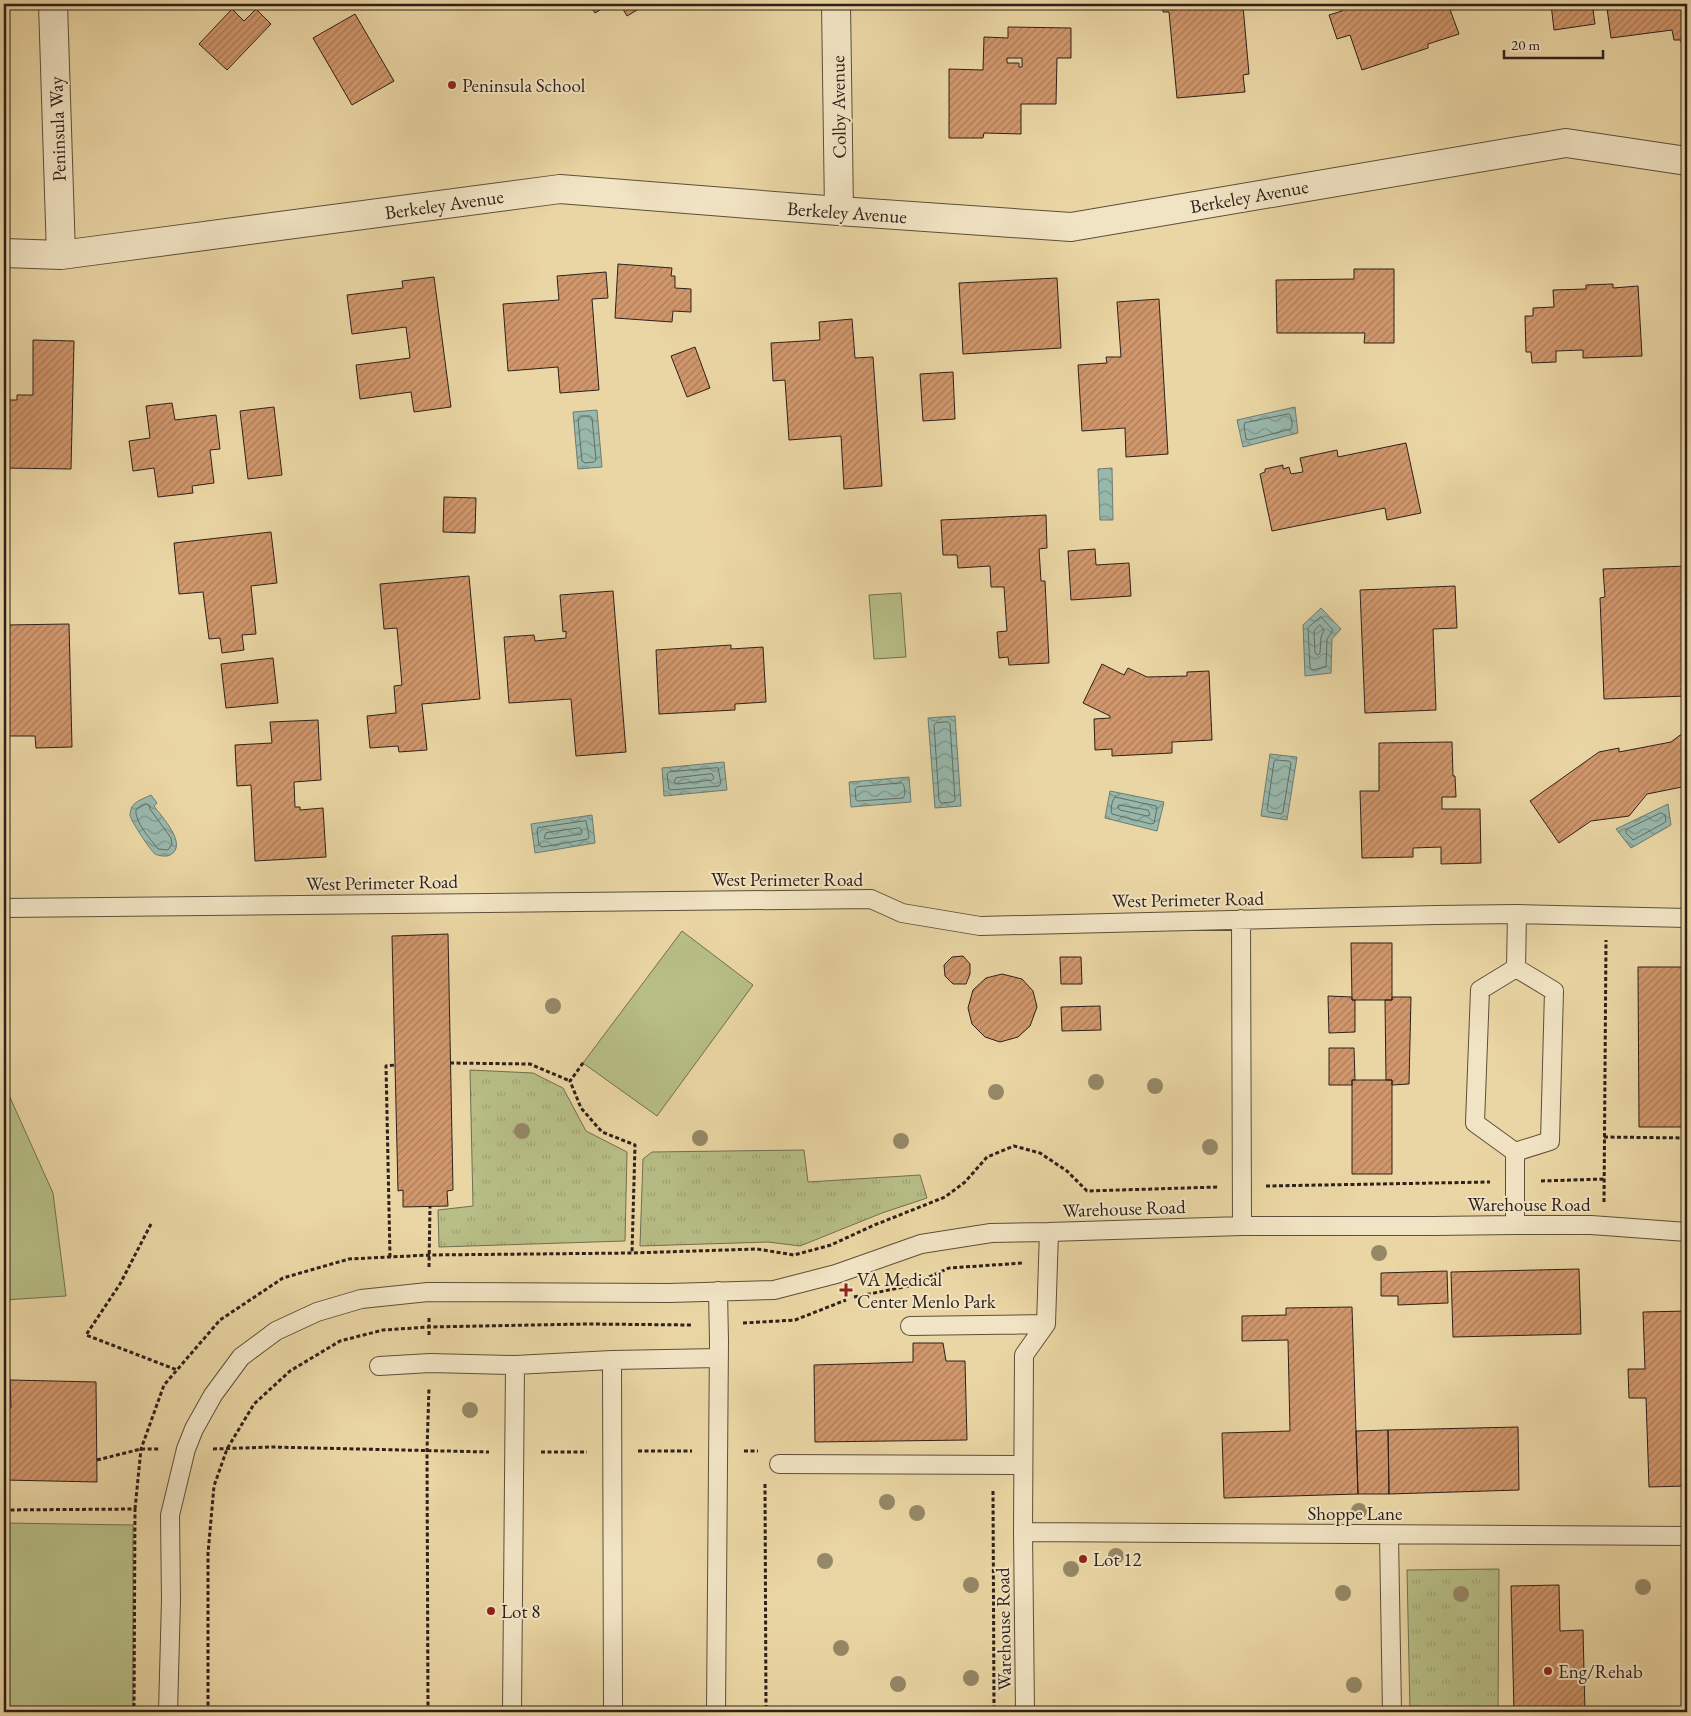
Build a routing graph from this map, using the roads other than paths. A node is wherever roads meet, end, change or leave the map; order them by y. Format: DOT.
graph roads {
  1 [pos="53,4"];
  2 [pos="836,4"];
  3 [pos="1687,160"];
  4 [pos="839,211"];
  5 [pos="4,253"];
  6 [pos="61,255"];
  7 [pos="4,908"];
  8 [pos="1516,914"];
  9 [pos="1687,918"];
  10 [pos="1241,919"];
  11 [pos="1516,968"];
  12 [pos="1516,1152"];
  13 [pos="1515,1224"];
  14 [pos="1242,1226"];
  15 [pos="1049,1232"];
  16 [pos="1687,1232"];
  17 [pos="718,1291"];
  18 [pos="1046,1324"];
  19 [pos="910,1326"];
  20 [pos="719,1358"];
  21 [pos="612,1360"];
  22 [pos="515,1365"];
  23 [pos="378,1366"];
  24 [pos="779,1464"];
  25 [pos="1024,1465"];
  26 [pos="1023,1532"];
  27 [pos="1389,1535"];
  28 [pos="1687,1536"];
  29 [pos="168,1712"];
  30 [pos="512,1712"];
  31 [pos="613,1712"];
  32 [pos="716,1712"];
  33 [pos="1026,1712"];
  34 [pos="1392,1712"];
  1 -- 6 [label="street, Peninsula Way"];
  2 -- 4 [label="street, Colby Avenue"];
  3 -- 4 [label="street, Berkeley Avenue"];
  4 -- 6 [label="street, Berkeley Avenue"];
  5 -- 6 [label="street, Berkeley Avenue"];
  7 -- 10 [label="lane, West Perimeter Road"];
  8 -- 9 [label="lane, West Perimeter Road"];
  8 -- 10 [label="lane, West Perimeter Road"];
  8 -- 11 [label="lane"];
  10 -- 14 [label="lane"];
  11 -- 12 [label="lane"];
  11 -- 12 [label="lane"];
  12 -- 13 [label="lane"];
  13 -- 14 [label="lane, Warehouse Road"];
  13 -- 16 [label="lane, Warehouse Road"];
  14 -- 15 [label="lane, Warehouse Road"];
  15 -- 17 [label="lane"];
  15 -- 18 [label="lane, Warehouse Road"];
  17 -- 20 [label="lane"];
  17 -- 29 [label="lane"];
  18 -- 19 [label="lane"];
  18 -- 25 [label="lane, Warehouse Road"];
  20 -- 21 [label="lane"];
  20 -- 32 [label="lane"];
  21 -- 22 [label="lane"];
  21 -- 31 [label="lane"];
  22 -- 23 [label="lane"];
  22 -- 30 [label="lane"];
  24 -- 25 [label="lane"];
  25 -- 26 [label="lane, Warehouse Road"];
  26 -- 27 [label="lane, Shoppe Lane"];
  26 -- 33 [label="lane, Warehouse Road"];
  27 -- 28 [label="lane, Shoppe Lane"];
  27 -- 34 [label="lane"];
}
